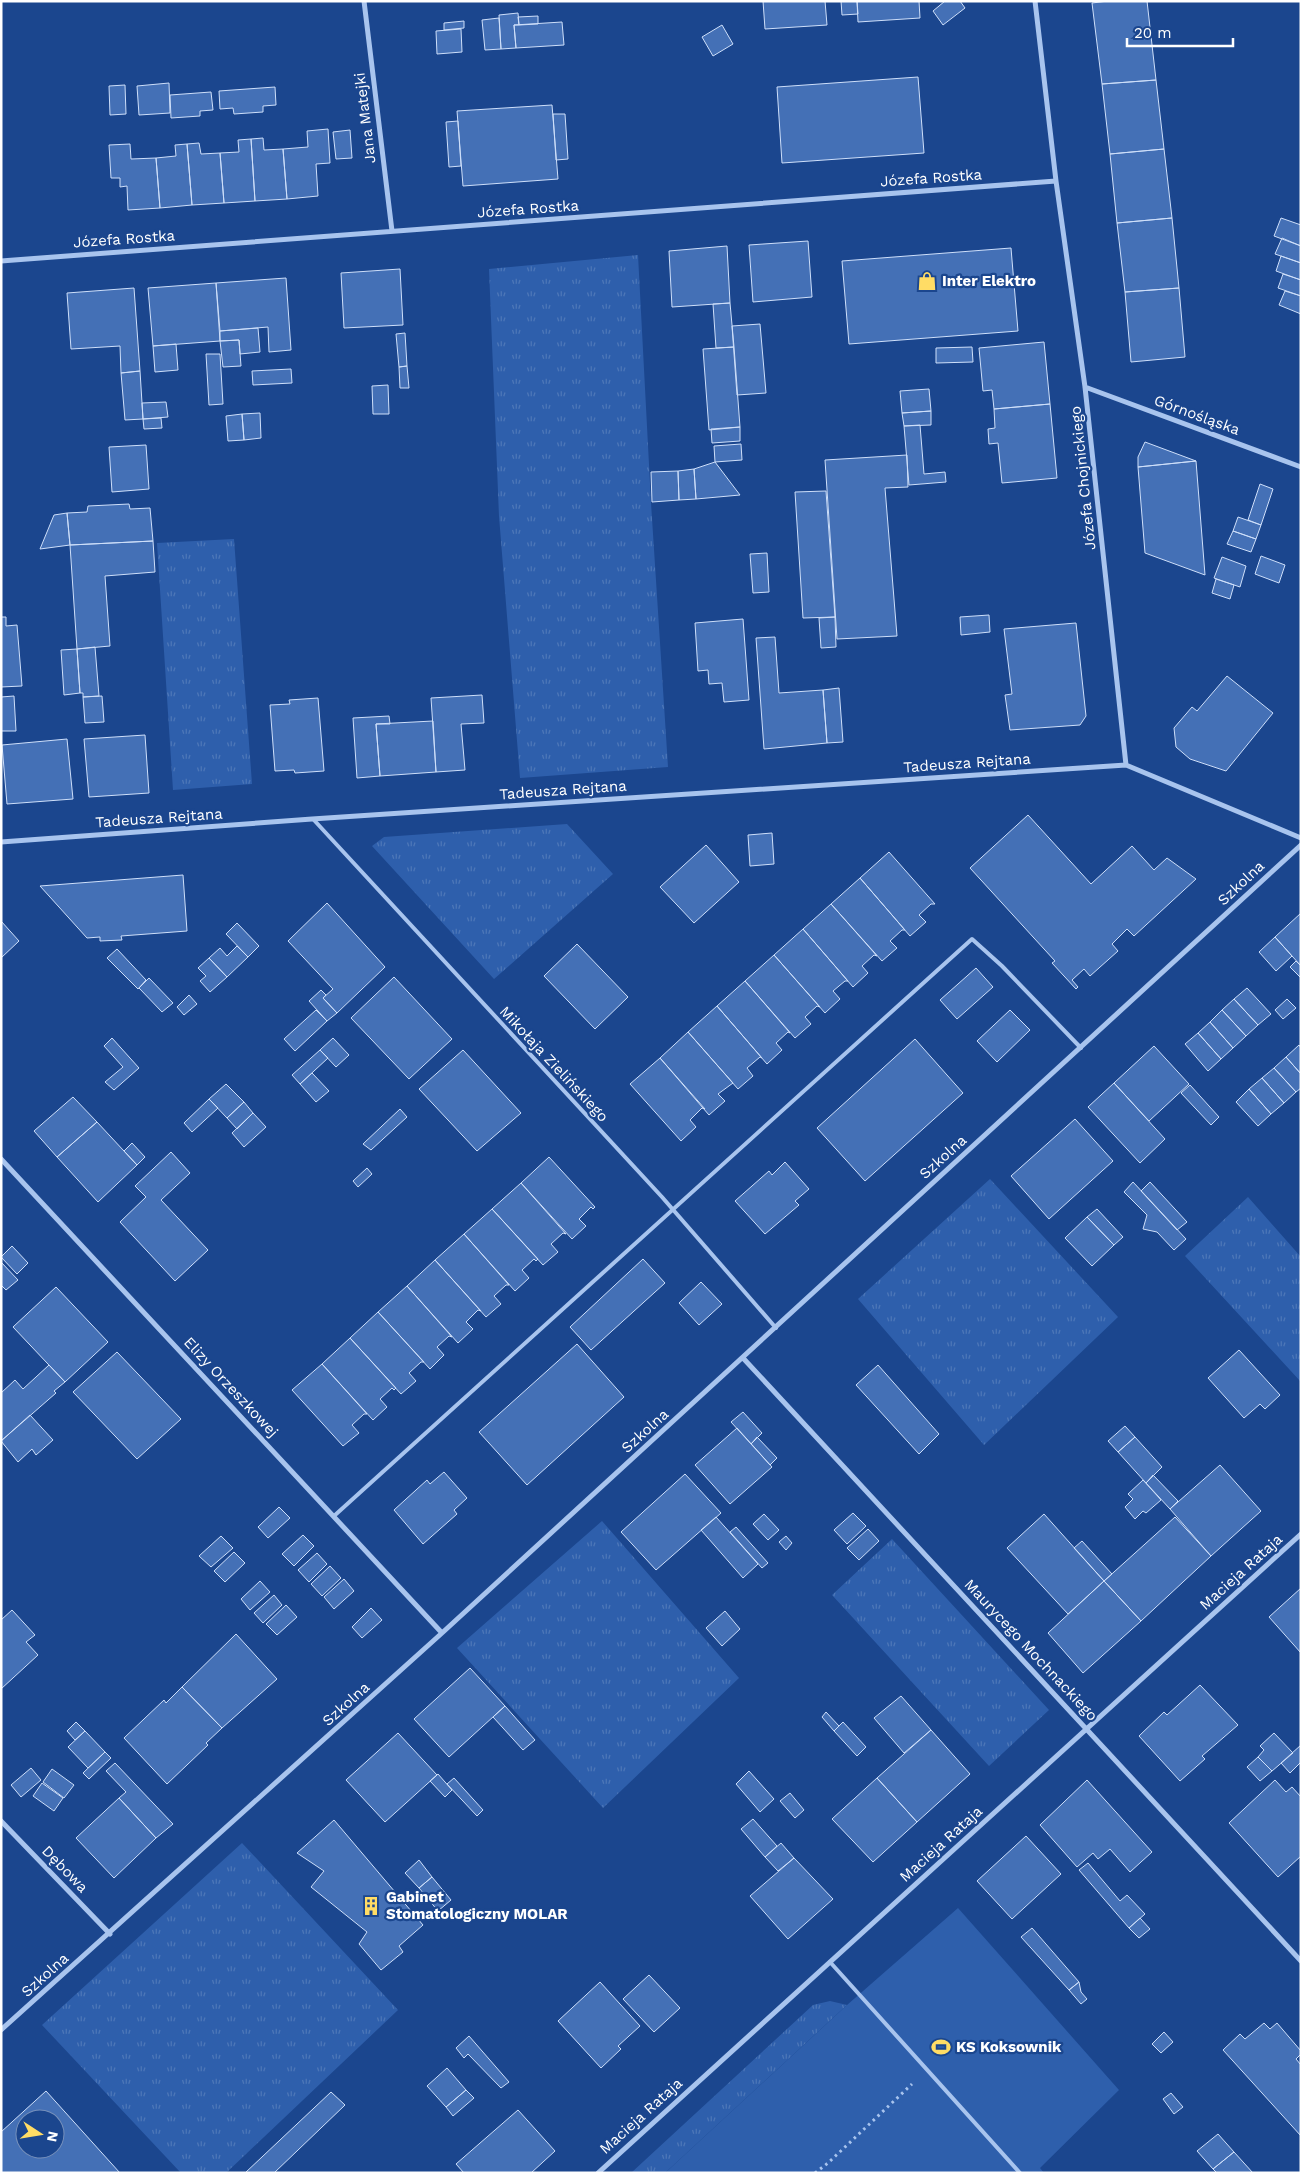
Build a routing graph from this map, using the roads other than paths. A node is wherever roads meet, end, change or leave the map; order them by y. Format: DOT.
graph roads {
  1 [pos="364,1"];
  2 [pos="1035,1"];
  3 [pos="1056,181"];
  4 [pos="392,232"];
  5 [pos="1,261"];
  6 [pos="1085,388"];
  7 [pos="1301,467"];
  8 [pos="1126,765"];
  9 [pos="312,819"];
  10 [pos="1301,838"];
  11 [pos="1,842"];
  12 [pos="1301,845"];
  13 [pos="1081,1048"];
  14 [pos="1,1159"];
  15 [pos="672,1209"];
  16 [pos="776,1328"];
  17 [pos="743,1358"];
  18 [pos="334,1516"];
  19 [pos="1301,1534"];
  20 [pos="442,1633"];
  21 [pos="1087,1729"];
  22 [pos="1,1821"];
  23 [pos="110,1934"];
  24 [pos="1301,1961"];
  25 [pos="830,1962"];
  26 [pos="1,2030"];
  27 [pos="598,2173"];
  28 [pos="1020,2173"];
  1 -- 4 [label="street, Jana Matejki"];
  2 -- 3 [label="street, Józefa Chojnickiego"];
  3 -- 4 [label="street, Józefa Rostka"];
  3 -- 6 [label="street, Józefa Chojnickiego"];
  4 -- 5 [label="street, Józefa Rostka"];
  6 -- 7 [label="street, Górnośląska"];
  6 -- 8 [label="street, Józefa Chojnickiego"];
  8 -- 9 [label="street, Tadeusza Rejtana"];
  8 -- 10 [label="street"];
  9 -- 11 [label="street, Tadeusza Rejtana"];
  9 -- 15 [label="lane, Mikołaja Zielińskiego"];
  12 -- 13 [label="street, Szkolna"];
  13 -- 15 [label="lane"];
  13 -- 16 [label="street, Szkolna"];
  14 -- 18 [label="street, Elizy Orzeszkowej"];
  15 -- 16 [label="lane, Mikołaja Zielińskiego"];
  15 -- 18 [label="lane"];
  16 -- 17 [label="street, Szkolna"];
  17 -- 20 [label="street, Szkolna"];
  17 -- 21 [label="street, Maurycego Mochnackiego"];
  18 -- 20 [label="street, Elizy Orzeszkowej"];
  19 -- 21 [label="street, Macieja Rataja"];
  20 -- 23 [label="street, Szkolna"];
  21 -- 24 [label="street, Maurycego Mochnackiego"];
  21 -- 25 [label="street, Macieja Rataja"];
  22 -- 23 [label="street, Dębowa"];
  23 -- 26 [label="street, Szkolna"];
  25 -- 27 [label="street, Macieja Rataja"];
  25 -- 28 [label="lane"];
}
